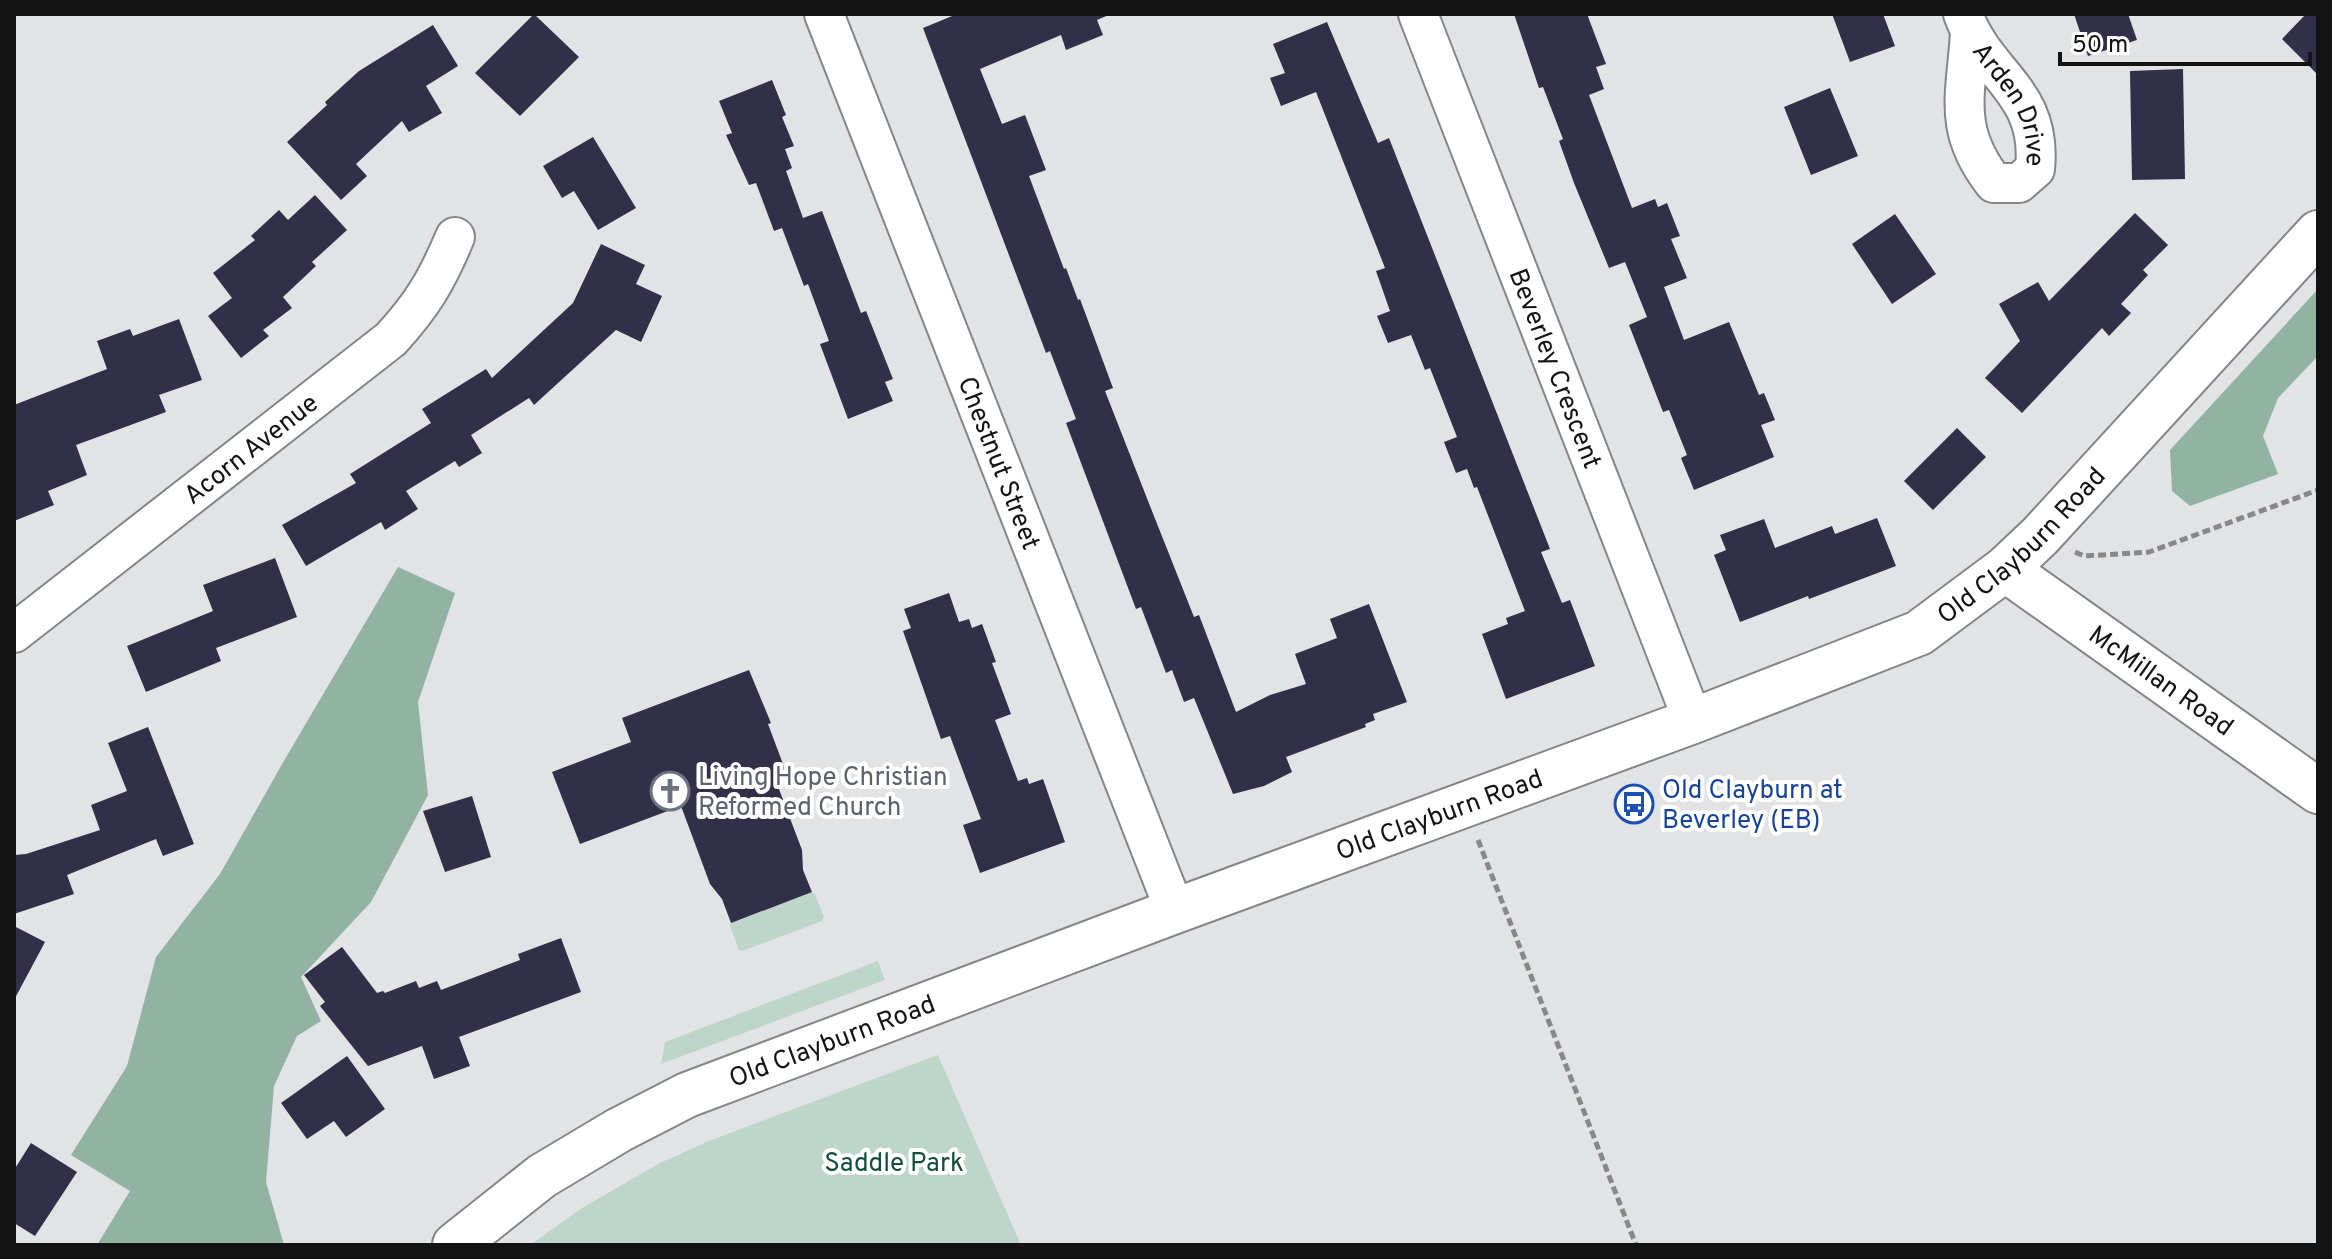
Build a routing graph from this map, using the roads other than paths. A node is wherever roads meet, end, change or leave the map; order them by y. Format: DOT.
graph roads {
  1 [pos="824,14"];
  2 [pos="1418,14"];
  3 [pos="2318,233"];
  4 [pos="455,237"];
  5 [pos="2005,569"];
  6 [pos="14,633"];
  7 [pos="1693,721"];
  8 [pos="2318,791"];
  9 [pos="1175,911"];
  10 [pos="455,1245"];
  1 -- 9 [label="street, Chestnut Street"];
  2 -- 7 [label="street, Beverley Crescent"];
  3 -- 5 [label="main road, Old Clayburn Road"];
  4 -- 6 [label="street, Acorn Avenue"];
  5 -- 7 [label="main road, Old Clayburn Road"];
  5 -- 8 [label="main road, McMillan Road"];
  7 -- 9 [label="main road, Old Clayburn Road"];
  9 -- 10 [label="main road, Old Clayburn Road"];
}
